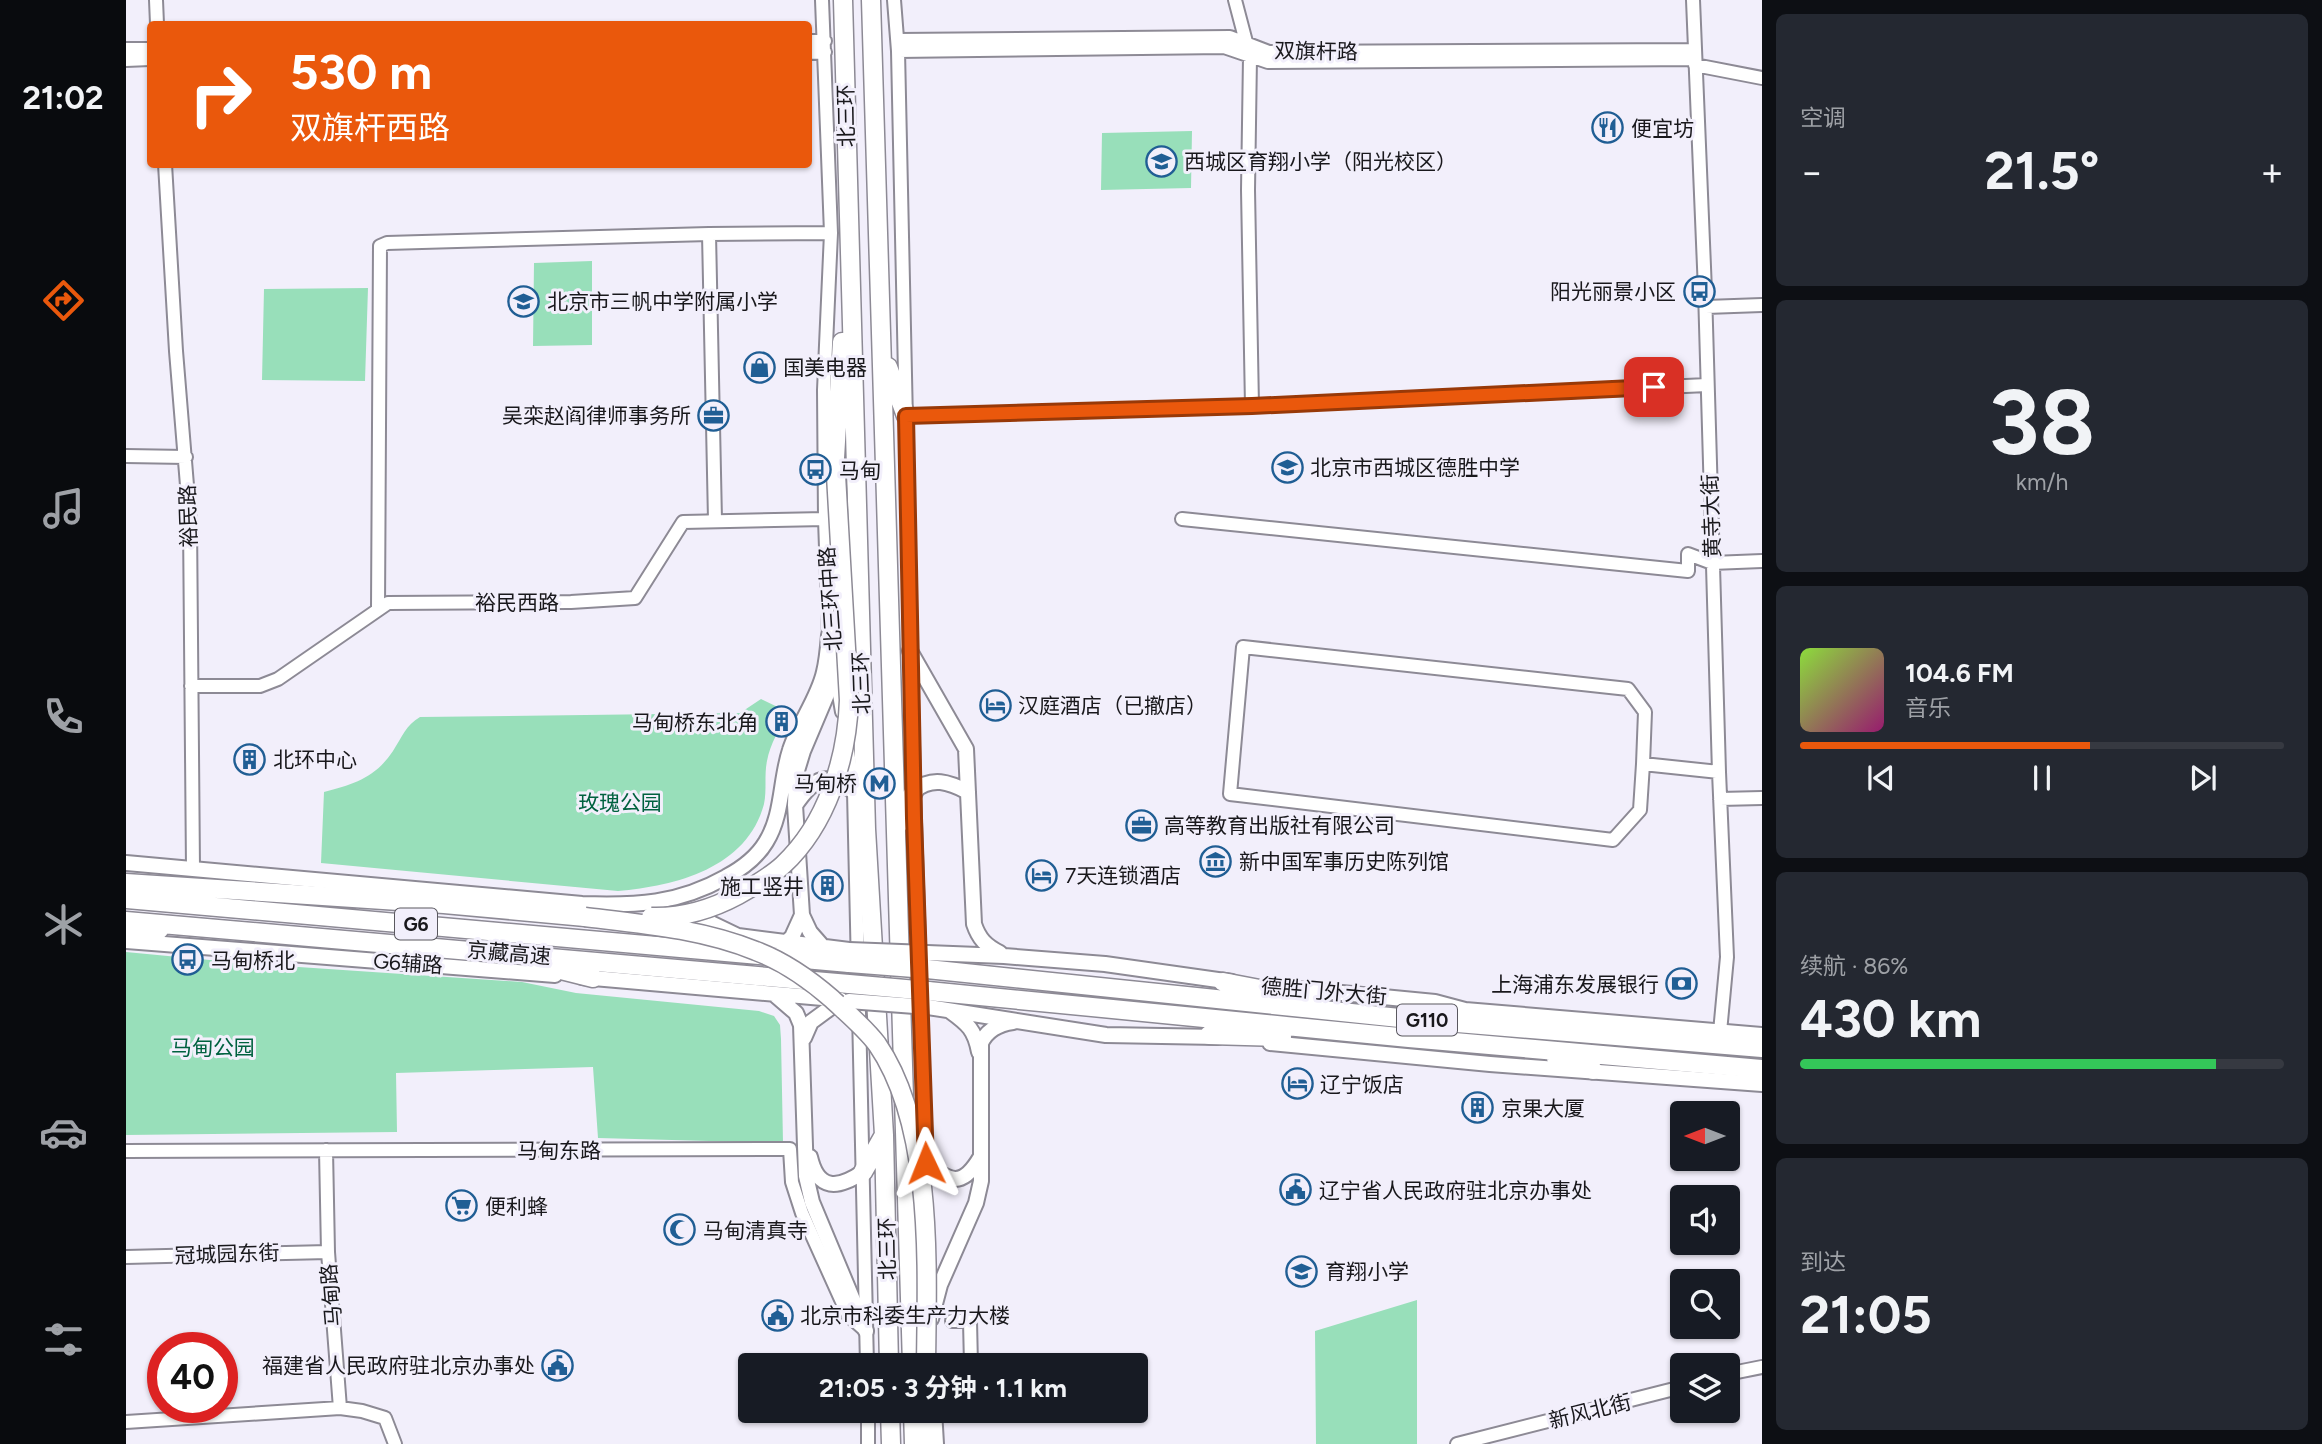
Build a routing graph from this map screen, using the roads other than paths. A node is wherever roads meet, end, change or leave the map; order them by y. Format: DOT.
graph roads {
  1 [pos="156,0"];
  2 [pos="822,0"];
  3 [pos="843,0"];
  4 [pos="871,0"];
  5 [pos="894,0"];
  6 [pos="1235,0"];
  7 [pos="1693,0"];
  8 [pos="158,21"];
  9 [pos="812,42"];
  10 [pos="898,46"];
  11 [pos="825,47"];
  12 [pos="147,48"];
  13 [pos="126,49"];
  14 [pos="1249,50"];
  15 [pos="812,52"];
  16 [pos="1695,58"];
  17 [pos="147,59"];
  18 [pos="126,60"];
  19 [pos="1762,78"];
  20 [pos="165,168"];
  21 [pos="831,233"];
  22 [pos="709,234"];
  23 [pos="849,237"];
  24 [pos="1762,306"];
  25 [pos="1706,307"];
  26 [pos="882,351"];
  27 [pos="1707,385"];
  28 [pos="1252,406"];
  29 [pos="906,416"];
  30 [pos="126,456"];
  31 [pos="186,457"];
  32 [pos="825,519"];
  33 [pos="1182,519"];
  34 [pos="715,520"];
  35 [pos="1762,561"];
  36 [pos="1712,563"];
  37 [pos="378,610"];
  38 [pos="829,635"];
  39 [pos="911,651"];
  40 [pos="836,673"];
  41 [pos="191,686"];
  42 [pos="1643,764"];
  43 [pos="1719,772"];
  44 [pos="914,791"];
  45 [pos="854,792"];
  46 [pos="968,792"];
  47 [pos="1762,798"];
  48 [pos="1720,799"];
  49 [pos="795,805"];
  50 [pos="897,828"];
  51 [pos="866,829"];
  52 [pos="126,863"];
  53 [pos="193,869"];
  54 [pos="126,881"];
  55 [pos="126,899"];
  56 [pos="666,901"];
  57 [pos="583,911"];
  58 [pos="802,915"];
  59 [pos="126,921"];
  60 [pos="974,924"];
  61 [pos="180,926"];
  62 [pos="126,938"];
  63 [pos="786,943"];
  64 [pos="677,947"];
  65 [pos="487,951"];
  66 [pos="840,953"];
  67 [pos="952,954"];
  68 [pos="1004,956"];
  69 [pos="927,961"];
  70 [pos="593,978"];
  71 [pos="1223,982"];
  72 [pos="774,994"];
  73 [pos="846,995"];
  74 [pos="928,999"];
  75 [pos="949,1010"];
  76 [pos="1409,1019"];
  77 [pos="1018,1021"];
  78 [pos="1720,1032"];
  79 [pos="1209,1035"];
  80 [pos="1762,1035"];
  81 [pos="1409,1038"];
  82 [pos="803,1040"];
  83 [pos="1523,1048"];
  84 [pos="1762,1048"];
  85 [pos="979,1055"];
  86 [pos="1762,1069"];
  87 [pos="1593,1070"];
  88 [pos="1762,1084"];
  89 [pos="906,1129"];
  90 [pos="805,1135"];
  91 [pos="884,1135"];
  92 [pos="326,1150"];
  93 [pos="126,1151"];
  94 [pos="980,1158"];
  95 [pos="926,1163"];
  96 [pos="863,1172"];
  97 [pos="328,1252"];
  98 [pos="126,1257"];
  99 [pos="931,1319"];
  100 [pos="952,1321"];
  101 [pos="866,1331"];
  102 [pos="867,1353"];
  103 [pos="889,1353"];
  104 [pos="912,1353"];
  105 [pos="926,1353"];
  106 [pos="932,1353"];
  107 [pos="971,1353"];
  108 [pos="1762,1367"];
  109 [pos="1740,1371"];
  110 [pos="1670,1390"];
  111 [pos="340,1408"];
  112 [pos="126,1422"];
  113 [pos="868,1423"];
  114 [pos="890,1423"];
  115 [pos="913,1423"];
  116 [pos="925,1423"];
  117 [pos="936,1423"];
  118 [pos="395,1444"];
  119 [pos="868,1444"];
  120 [pos="891,1444"];
  121 [pos="914,1444"];
  122 [pos="926,1444"];
  123 [pos="937,1444"];
  124 [pos="1457,1444"];
  1 -- 8 [label="street"];
  2 -- 11 [label="street, 北三环中路"];
  3 -- 23 [label="highway, 北三环"];
  4 -- 26 [label="highway, 北三环"];
  5 -- 10 [label="street"];
  6 -- 14 [label="street"];
  7 -- 16 [label="street, 黄寺大街"];
  9 -- 11 [label="street"];
  10 -- 14 [label="street"];
  10 -- 29 [label="street"];
  11 -- 15 [label="street"];
  11 -- 21 [label="street, 北三环中路"];
  12 -- 13 [label="street"];
  14 -- 16 [label="street"];
  14 -- 28 [label="street"];
  16 -- 19 [label="street"];
  16 -- 25 [label="street, 黄寺大街"];
  17 -- 18 [label="street"];
  20 -- 31 [label="street, 裕民路"];
  21 -- 22 [label="street"];
  21 -- 32 [label="street, 北三环中路"];
  22 -- 34 [label="street"];
  22 -- 37 [label="street"];
  23 -- 51 [label="highway, 北三环"];
  23 -- 57 [label="highway, bridge"];
  24 -- 25 [label="street"];
  25 -- 27 [label="street, 黄寺大街"];
  26 -- 29 [label="highway"];
  26 -- 50 [label="highway, 北三环"];
  27 -- 28 [label="street"];
  27 -- 36 [label="street, 黄寺大街"];
  28 -- 29 [label="street"];
  29 -- 39 [label="street"];
  30 -- 31 [label="street"];
  31 -- 41 [label="street, 裕民路"];
  32 -- 34 [label="street, 裕民西路"];
  32 -- 38 [label="street, 北三环中路"];
  33 -- 36 [label="street"];
  34 -- 37 [label="street, 裕民西路"];
  35 -- 36 [label="street"];
  36 -- 43 [label="street, 黄寺大街"];
  37 -- 41 [label="street, 裕民西路"];
  38 -- 40 [label="street, 北三环中路"];
  38 -- 56 [label="main road"];
  39 -- 44 [label="street"];
  39 -- 46 [label="main road"];
  40 -- 45 [label="street, 北三环中路"];
  40 -- 49 [label="main road"];
  41 -- 53 [label="street, 裕民路"];
  42 -- 42 [label="street"];
  42 -- 43 [label="street"];
  43 -- 48 [label="street, 黄寺大街"];
  44 -- 46 [label="main road"];
  44 -- 50 [label="highway"];
  44 -- 95 [label="street"];
  45 -- 49 [label="main road"];
  45 -- 51 [label="highway"];
  45 -- 96 [label="street, 北三环中路"];
  46 -- 60 [label="main road"];
  47 -- 48 [label="street"];
  48 -- 78 [label="street, 黄寺大街"];
  49 -- 58 [label="main road"];
  50 -- 89 [label="highway, 北三环"];
  51 -- 91 [label="highway, 北三环"];
  52 -- 53 [label="main road"];
  53 -- 57 [label="main road"];
  54 -- 57 [label="highway"];
  55 -- 64 [label="highway, 京藏高速 / G6"];
  56 -- 57 [label="main road"];
  56 -- 63 [label="main road"];
  57 -- 64 [label="highway"];
  57 -- 105 [label="highway, bridge"];
  58 -- 63 [label="main road"];
  58 -- 66 [label="main road"];
  59 -- 61 [label="highway, 京藏高速 / G6"];
  60 -- 67 [label="main road"];
  60 -- 68 [label="main road"];
  61 -- 62 [label="highway"];
  61 -- 65 [label="highway, 京藏高速 / G6"];
  62 -- 70 [label="main road, G6辅路"];
  63 -- 66 [label="main road"];
  64 -- 66 [label="highway, 京藏高速 / G6"];
  65 -- 70 [label="highway"];
  65 -- 73 [label="highway, 京藏高速 / G6"];
  66 -- 69 [label="highway, G6, bridge"];
  67 -- 68 [label="main road, 德胜门外大街"];
  67 -- 69 [label="main road, 德胜门外大街"];
  68 -- 71 [label="main road, 德胜门外大街"];
  69 -- 76 [label="highway, 德胜门外大街 / G110"];
  70 -- 72 [label="main road, G6辅路"];
  71 -- 76 [label="highway"];
  71 -- 78 [label="main road, 德胜门外大街"];
  72 -- 73 [label="main road, G6辅路"];
  72 -- 82 [label="main road"];
  73 -- 74 [label="highway, G6, bridge"];
  73 -- 82 [label="main road"];
  74 -- 75 [label="main road"];
  74 -- 81 [label="highway, 德胜门外大街 / G110"];
  75 -- 77 [label="main road"];
  75 -- 85 [label="main road"];
  76 -- 84 [label="highway, 德胜门外大街 / G110"];
  77 -- 79 [label="main road"];
  77 -- 85 [label="main road"];
  78 -- 80 [label="main road, 德胜门外大街"];
  79 -- 81 [label="highway"];
  79 -- 87 [label="main road"];
  81 -- 83 [label="highway, 德胜门外大街 / G110"];
  82 -- 90 [label="main road"];
  83 -- 86 [label="highway, 德胜门外大街 / G110"];
  83 -- 87 [label="highway"];
  85 -- 94 [label="main road"];
  87 -- 88 [label="main road"];
  89 -- 95 [label="highway"];
  89 -- 104 [label="highway, 北三环"];
  90 -- 96 [label="main road"];
  90 -- 101 [label="main road"];
  91 -- 96 [label="highway"];
  91 -- 103 [label="highway, 北三环"];
  92 -- 93 [label="street, 马甸东路"];
  92 -- 97 [label="street, 马甸路"];
  92 -- 101 [label="street, 马甸东路"];
  94 -- 95 [label="main road"];
  94 -- 99 [label="main road"];
  95 -- 99 [label="street"];
  96 -- 101 [label="street, 北三环中路"];
  97 -- 98 [label="street, 冠城园东街"];
  97 -- 111 [label="street, 马甸路"];
  99 -- 106 [label="street"];
  100 -- 107 [label="street"];
  101 -- 102 [label="street, 北三环中路"];
  108 -- 109 [label="street"];
  110 -- 124 [label="street, 新风北街"];
  111 -- 112 [label="street"];
  111 -- 118 [label="street"];
  113 -- 119 [label="street"];
  114 -- 120 [label="highway"];
  115 -- 121 [label="highway"];
  116 -- 122 [label="highway"];
  117 -- 123 [label="street"];
}
